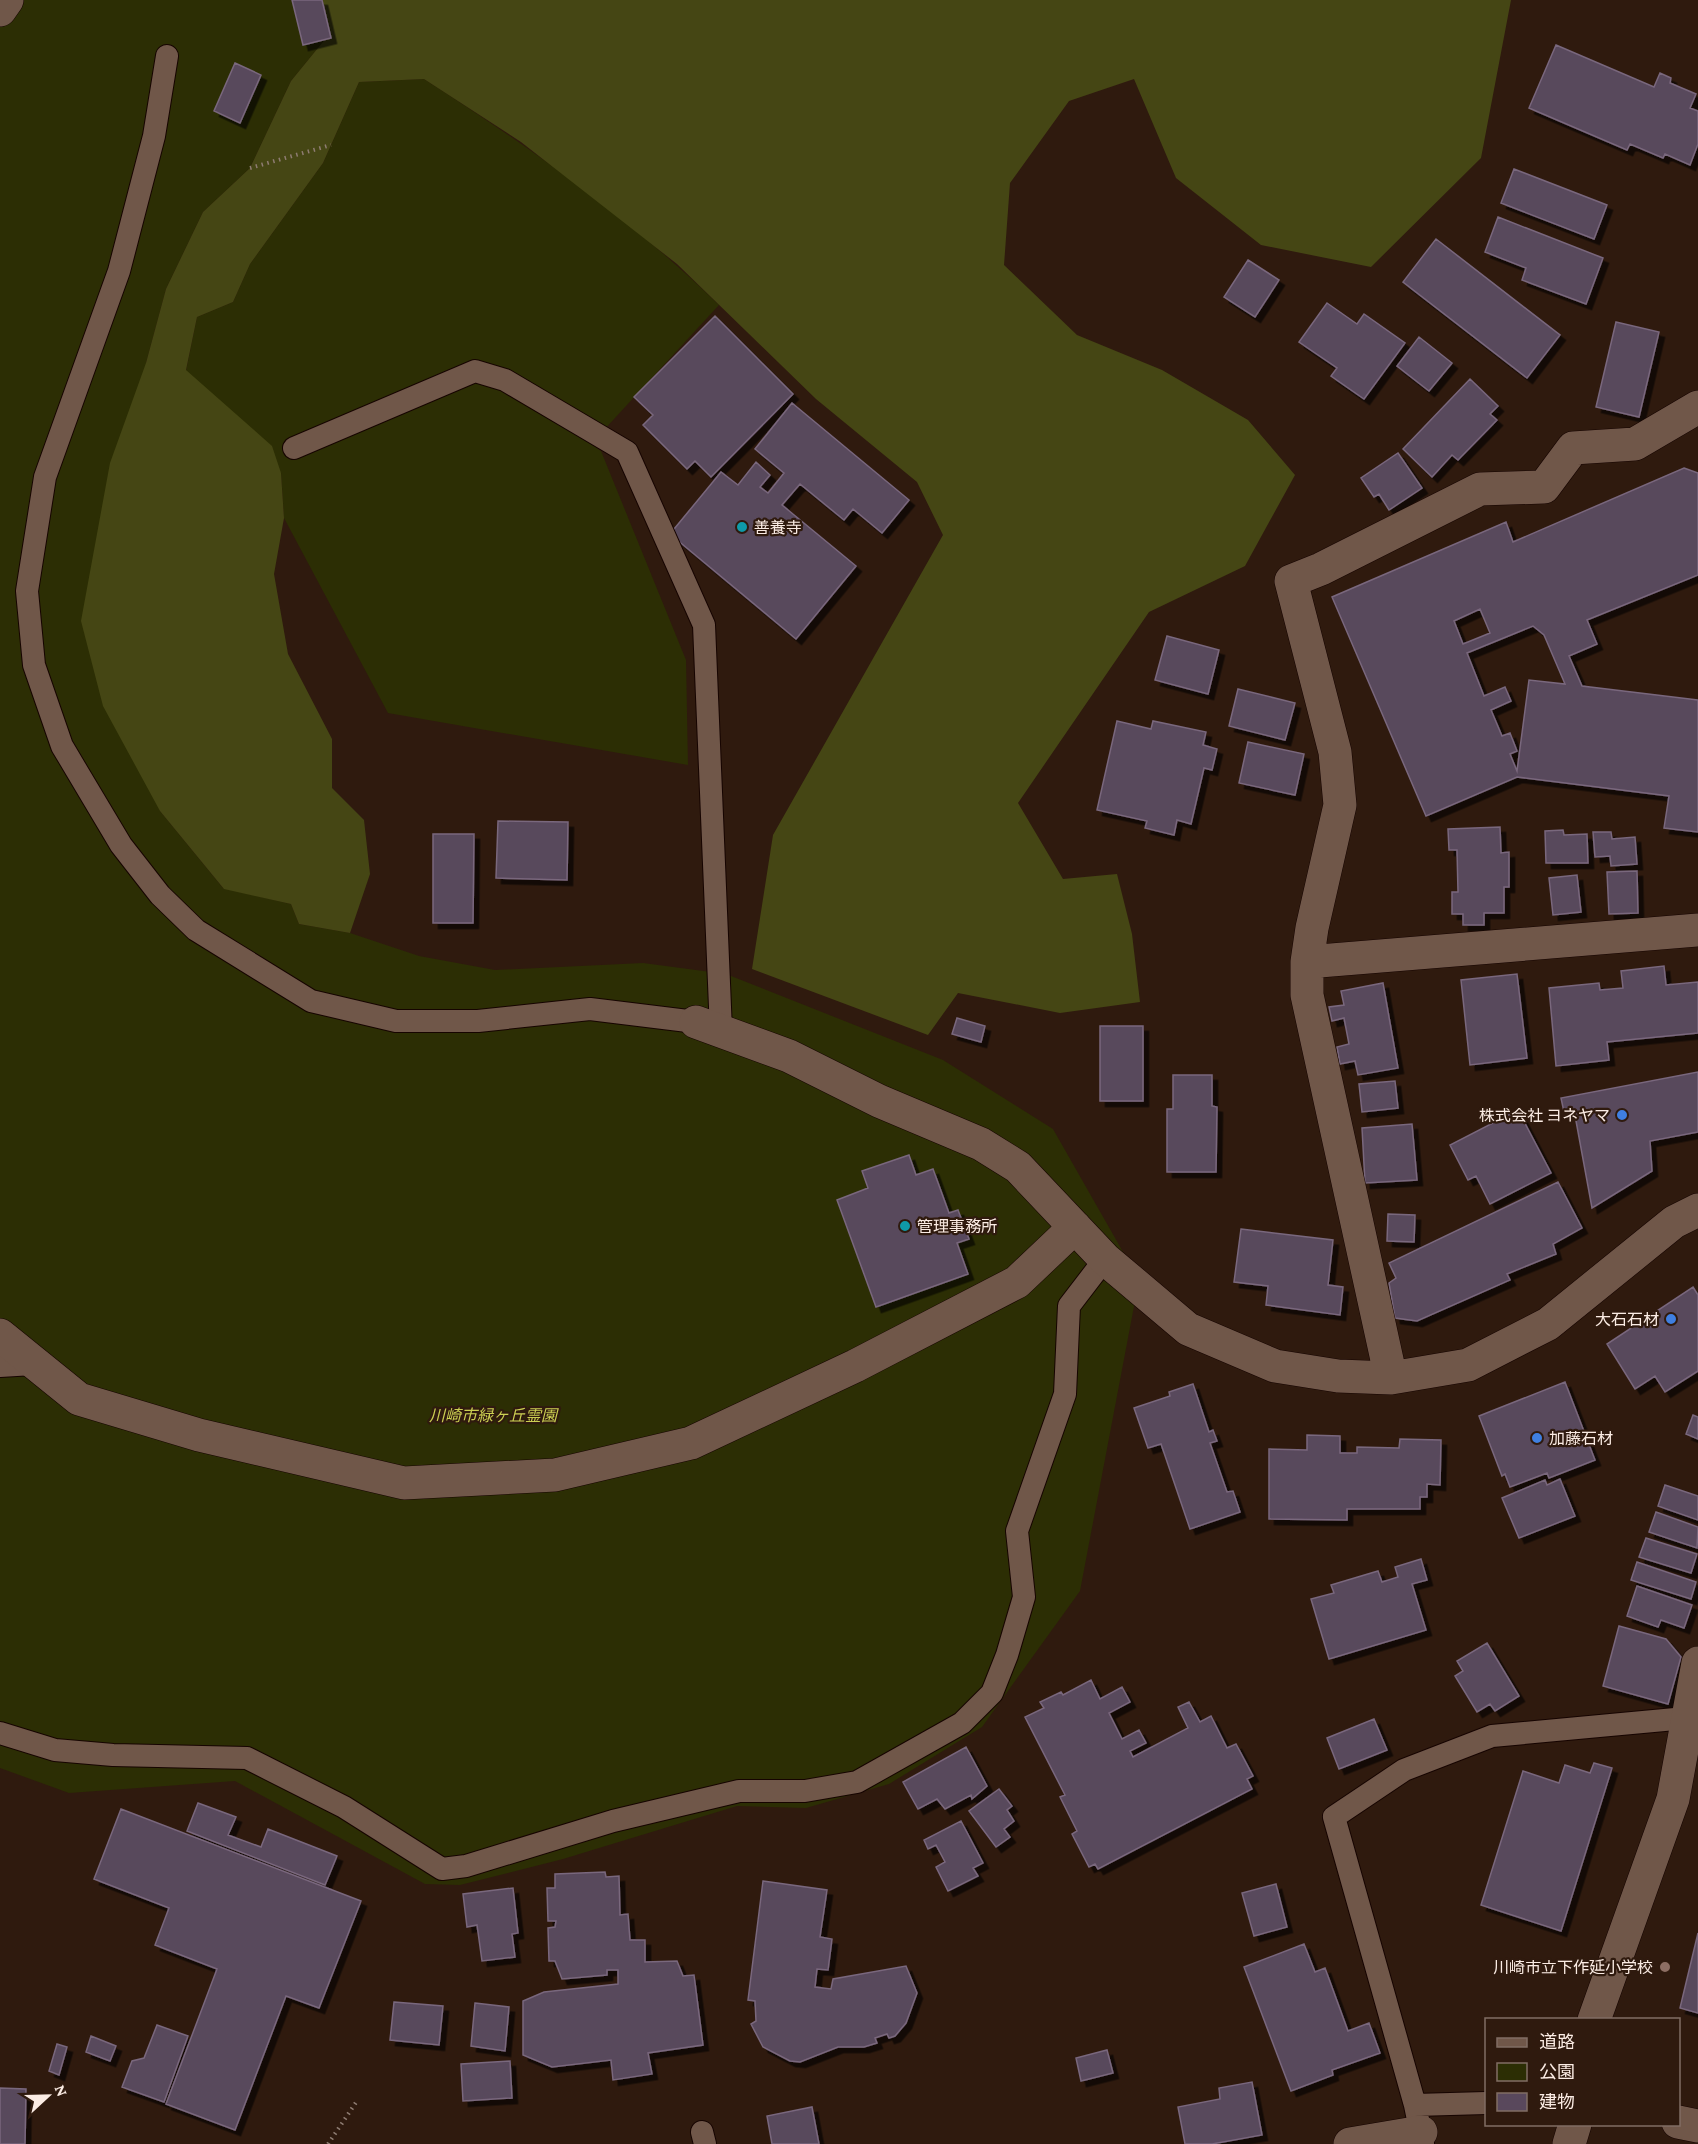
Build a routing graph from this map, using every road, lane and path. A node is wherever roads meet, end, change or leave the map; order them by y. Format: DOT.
graph roads {
  1 [pos="7,0"];
  2 [pos="0,10"];
  3 [pos="167,56"];
  4 [pos="331,145"];
  5 [pos="250,168"];
  6 [pos="1698,407"];
  7 [pos="294,448"];
  8 [pos="1698,930"];
  9 [pos="1307,962"];
  10 [pos="708,1026"];
  11 [pos="1698,1210"];
  12 [pos="1075,1227"];
  13 [pos="1105,1259"];
  14 [pos="0,1335"];
  15 [pos="33,1364"];
  16 [pos="0,1366"];
  17 [pos="1391,1378"];
  18 [pos="1698,1663"];
  19 [pos="1686,1718"];
  20 [pos="0,1733"];
  21 [pos="1594,2018"];
  22 [pos="357,2100"];
  23 [pos="1485,2103"];
  24 [pos="1680,2122"];
  25 [pos="1574,2126"];
  26 [pos="1698,2126"];
  27 [pos="1420,2127"];
  28 [pos="328,2144"];
  29 [pos="1350,2144"];
  30 [pos="1569,2144"];
  1 -- 2 [label="street"];
  3 -- 10 [label="lane"];
  4 -- 5 [label="path"];
  6 -- 9 [label="street"];
  7 -- 10 [label="lane"];
  8 -- 9 [label="street"];
  9 -- 17 [label="street"];
  10 -- 12 [label="street"];
  11 -- 17 [label="street"];
  12 -- 13 [label="street"];
  12 -- 15 [label="street"];
  13 -- 17 [label="street"];
  13 -- 20 [label="lane"];
  14 -- 15 [label="street"];
  15 -- 16 [label="lane"];
  18 -- 19 [label="street"];
  19 -- 21 [label="street"];
  19 -- 27 [label="lane"];
  22 -- 28 [label="path"];
  23 -- 27 [label="lane"];
  24 -- 26 [label="street"];
  25 -- 30 [label="street"];
  27 -- 29 [label="street"];
}
